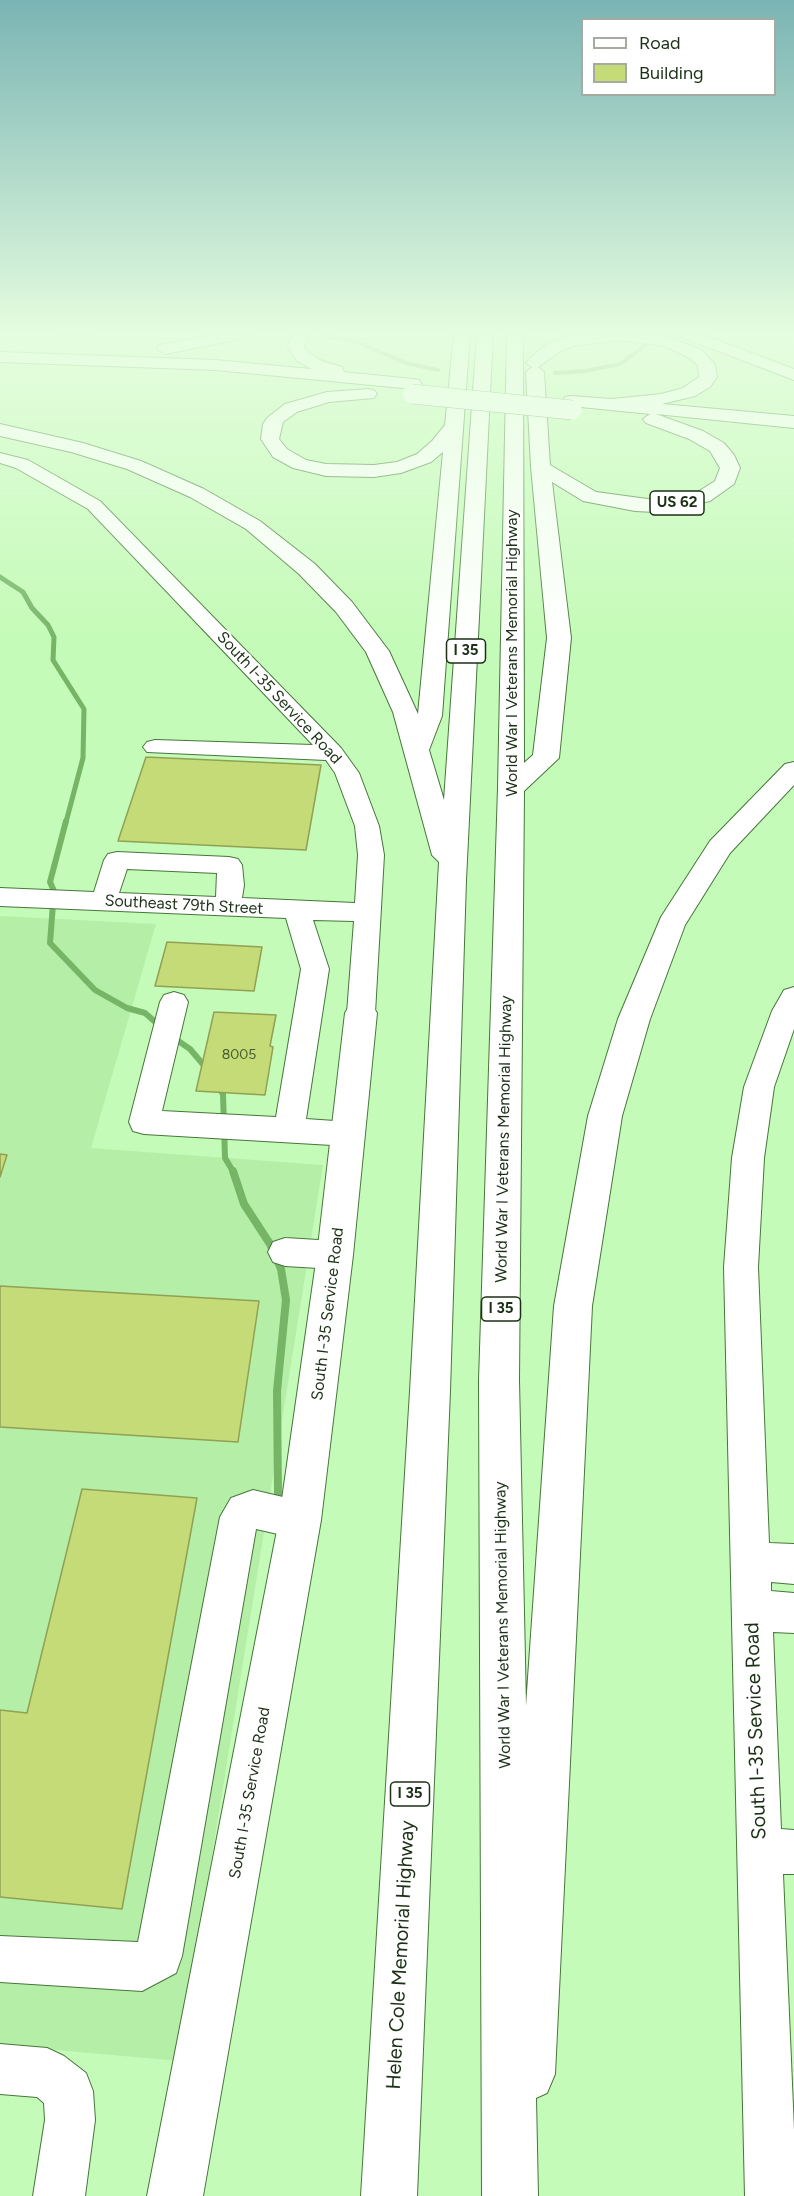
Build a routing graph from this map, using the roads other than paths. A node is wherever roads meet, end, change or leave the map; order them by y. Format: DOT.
graph roads {
  1 [pos="29,436"];
  2 [pos="270,436"];
  3 [pos="446,436"];
  4 [pos="454,436"];
  5 [pos="479,436"];
  6 [pos="525,436"];
  7 [pos="538,436"];
  8 [pos="699,436"];
  9 [pos="0,458"];
  10 [pos="541,467"];
  11 [pos="155,747"];
  12 [pos="416,750"];
  13 [pos="333,753"];
  14 [pos="794,770"];
  15 [pos="511,788"];
  16 [pos="452,880"];
  17 [pos="0,897"];
  18 [pos="104,901"];
  19 [pos="227,907"];
  20 [pos="297,910"];
  21 [pos="369,913"];
  22 [pos="794,998"];
  23 [pos="174,1002"];
  24 [pos="361,1014"];
  25 [pos="289,1131"];
  26 [pos="349,1134"];
  27 [pos="285,1252"];
  28 [pos="335,1255"];
  29 [pos="300,1520"];
  30 [pos="751,1561"];
  31 [pos="794,1564"];
  32 [pos="773,1611"];
  33 [pos="777,1851"];
  34 [pos="0,1959"];
  35 [pos="0,2069"];
  36 [pos="59,2196"];
  37 [pos="176,2196"];
  38 [pos="389,2196"];
  39 [pos="510,2196"];
  40 [pos="521,2196"];
  41 [pos="771,2196"];
  1 -- 12 [label="main road"];
  2 -- 3 [label="main road"];
  4 -- 12 [label="main road"];
  5 -- 16 [label="main road, I 35"];
  6 -- 15 [label="main road, World War I Veterans Memorial Highway / I 35"];
  7 -- 10 [label="main road"];
  8 -- 10 [label="main road, US 62"];
  9 -- 13 [label="street, South I-35 Service Road"];
  10 -- 15 [label="main road"];
  11 -- 13 [label="street"];
  12 -- 16 [label="main road"];
  13 -- 21 [label="street, South I-35 Service Road"];
  14 -- 40 [label="main road"];
  15 -- 39 [label="main road, World War I Veterans Memorial Highway / I 35"];
  16 -- 38 [label="main road, Helen Cole Memorial Highway / I 35"];
  17 -- 18 [label="street, Southeast 79th Street"];
  18 -- 19 [label="street, Southeast 79th Street"];
  18 -- 19 [label="street"];
  19 -- 20 [label="street, Southeast 79th Street"];
  20 -- 21 [label="street, Southeast 79th Street"];
  20 -- 25 [label="street"];
  21 -- 24 [label="street, South I-35 Service Road"];
  22 -- 30 [label="street, South I-35 Service Road"];
  23 -- 25 [label="street"];
  24 -- 26 [label="main road, South I-35 Service Road"];
  25 -- 26 [label="street"];
  26 -- 28 [label="main road, South I-35 Service Road"];
  27 -- 28 [label="street"];
  28 -- 29 [label="main road, South I-35 Service Road"];
  29 -- 34 [label="street"];
  29 -- 37 [label="main road, South I-35 Service Road"];
  30 -- 31 [label="street"];
  30 -- 32 [label="street, South I-35 Service Road"];
  32 -- 33 [label="street, South I-35 Service Road"];
  33 -- 41 [label="street, South I-35 Service Road"];
  35 -- 36 [label="street"];
}
